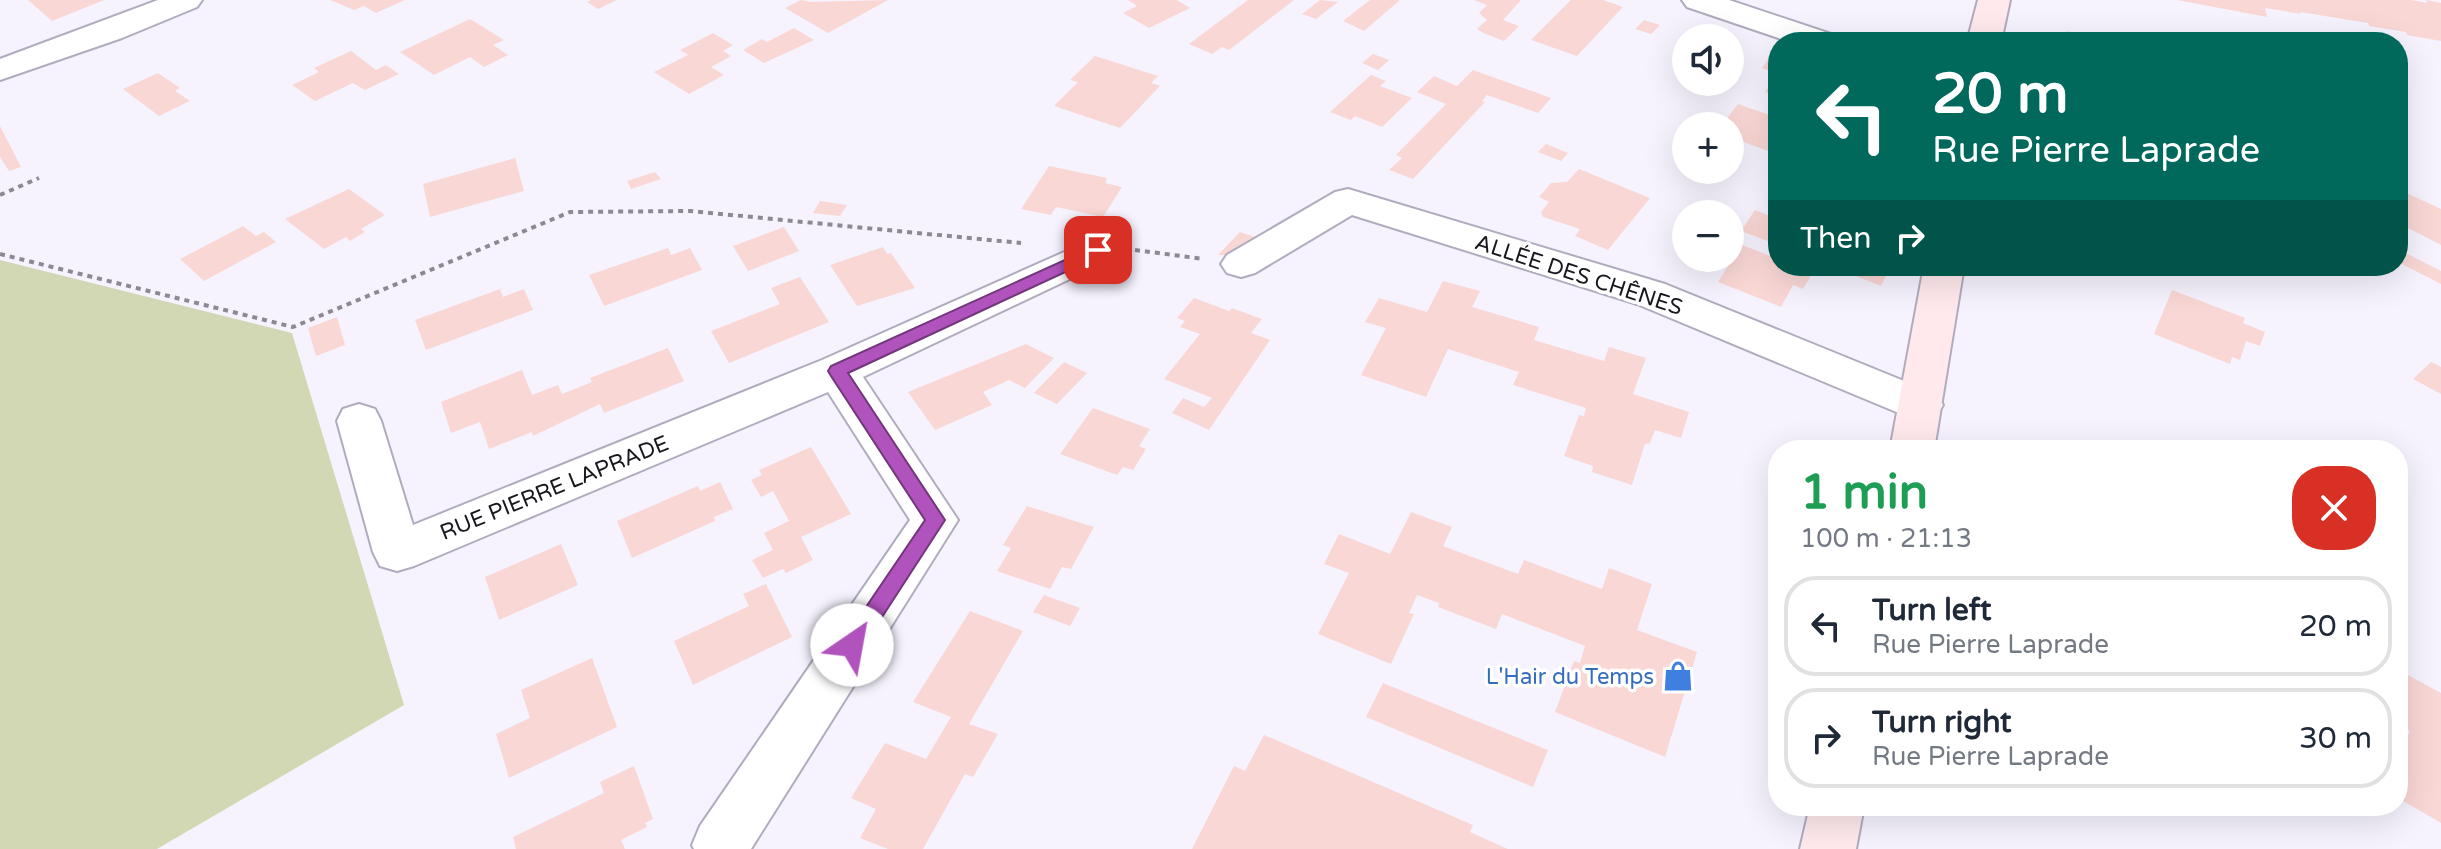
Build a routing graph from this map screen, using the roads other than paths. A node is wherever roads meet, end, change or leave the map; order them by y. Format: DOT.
graph roads {
  1 [pos="186,0"];
  2 [pos="1698,0"];
  3 [pos="1994,0"];
  4 [pos="1792,32"];
  5 [pos="1986,32"];
  6 [pos="0,70"];
  7 [pos="1098,250"];
  8 [pos="1241,264"];
  9 [pos="1942,276"];
  10 [pos="837,371"];
  11 [pos="1921,405"];
  12 [pos="359,421"];
  13 [pos="1914,440"];
  14 [pos="1835,816"];
  15 [pos="723,849"];
  16 [pos="1828,849"];
  1 -- 6 [label="street"];
  2 -- 4 [label="street"];
  3 -- 5 [label="street"];
  7 -- 10 [label="street, RUE PIERRE LAPRADE"];
  8 -- 11 [label="street, ALLÉE DES CHÊNES"];
  9 -- 11 [label="street"];
  10 -- 12 [label="street, RUE PIERRE LAPRADE"];
  10 -- 15 [label="street"];
  11 -- 13 [label="street"];
  14 -- 16 [label="street"];
}
